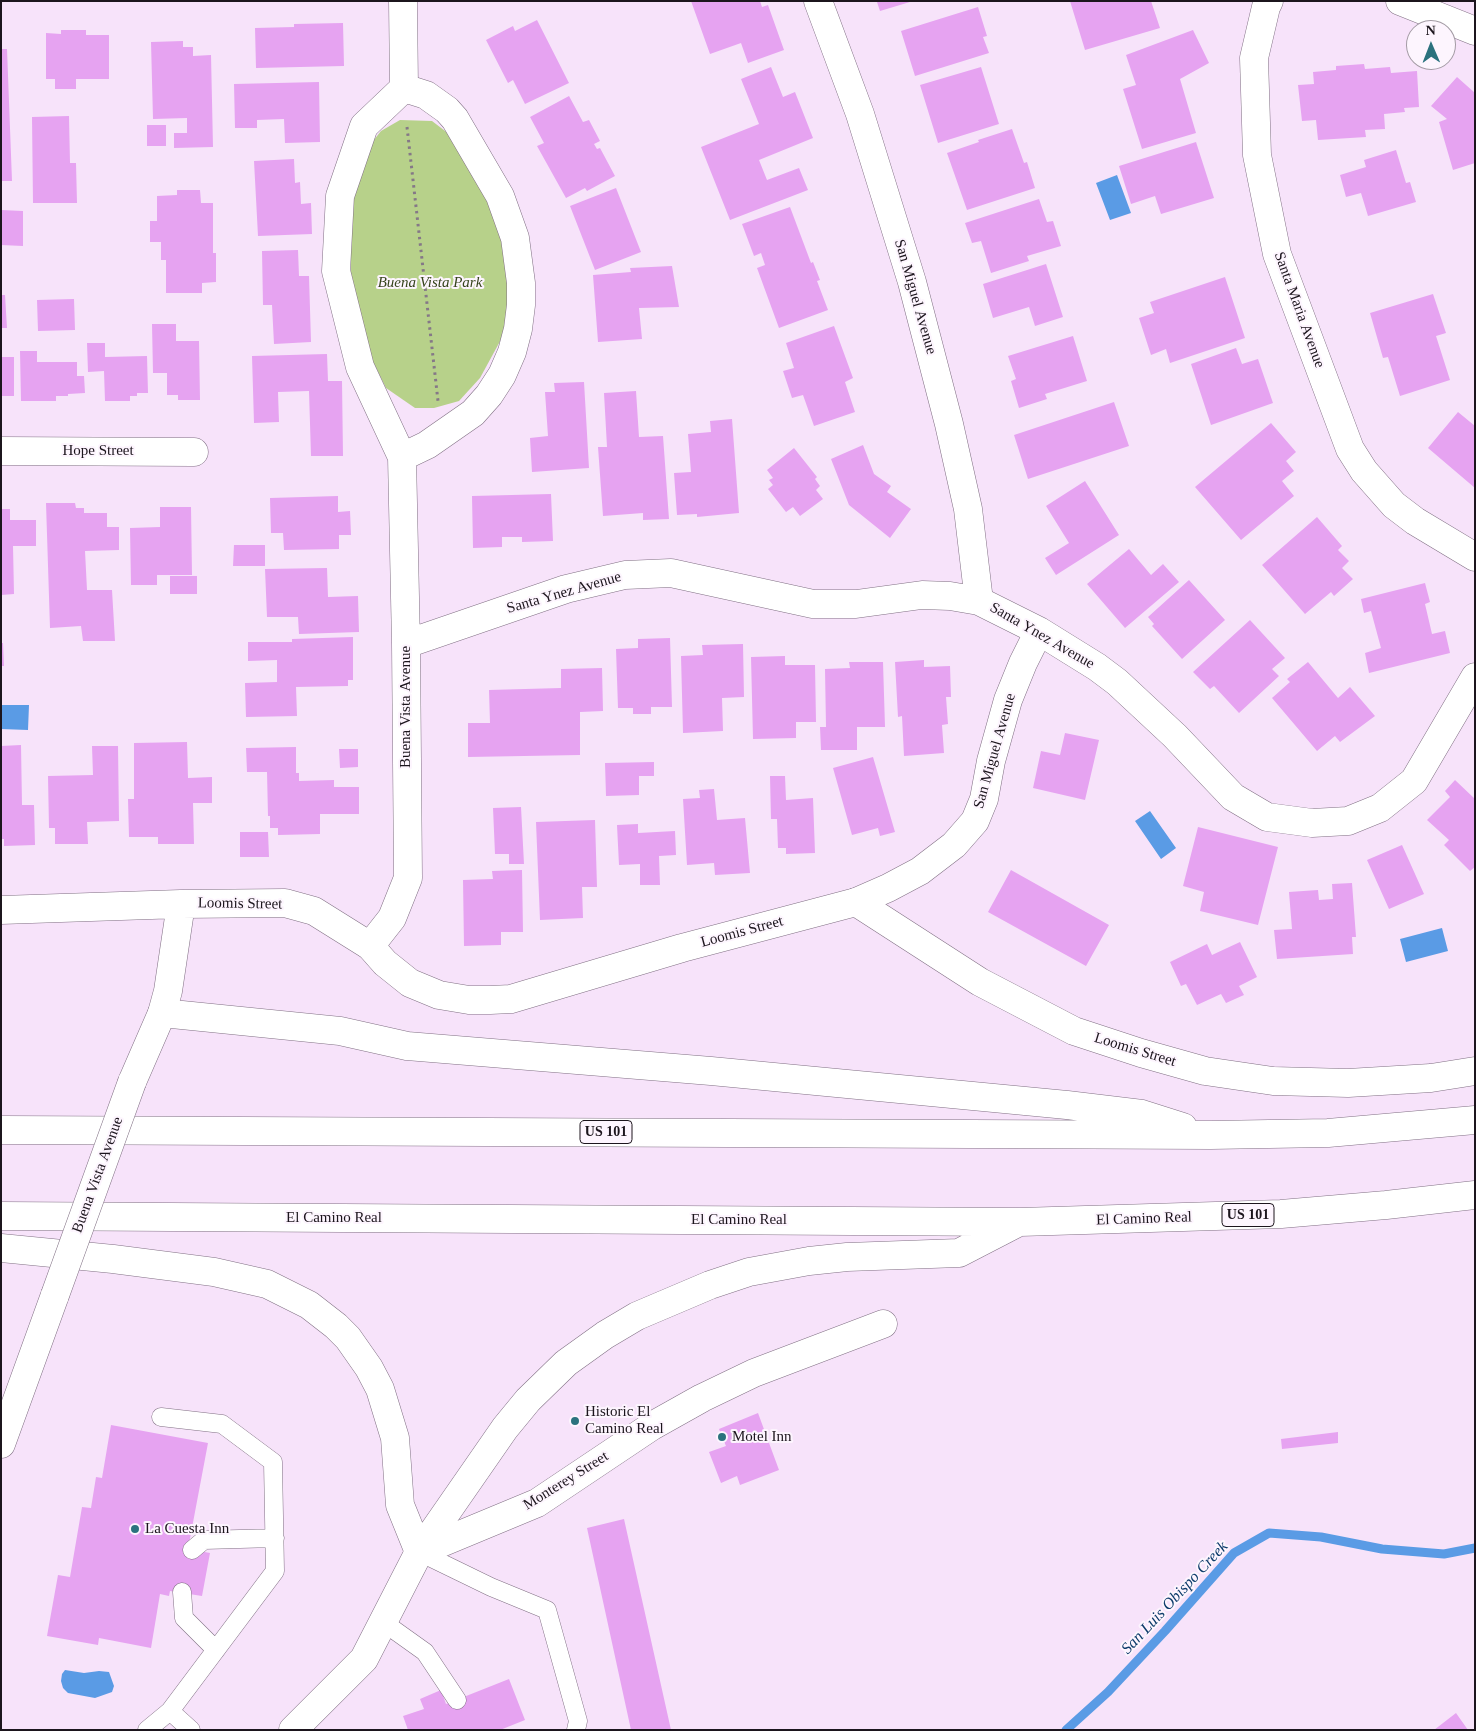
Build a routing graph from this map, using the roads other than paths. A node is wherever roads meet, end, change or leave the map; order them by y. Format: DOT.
graph roads {
  1 [pos="403,1"];
  2 [pos="818,1"];
  3 [pos="1269,1"];
  4 [pos="1400,1"];
  5 [pos="1475,31"];
  6 [pos="404,88"];
  7 [pos="1,451"];
  8 [pos="194,452"];
  9 [pos="402,457"];
  10 [pos="1475,557"];
  11 [pos="979,601"];
  12 [pos="1039,631"];
  13 [pos="406,644"];
  14 [pos="1475,677"];
  15 [pos="856,902"];
  16 [pos="181,904"];
  17 [pos="1,910"];
  18 [pos="370,946"];
  19 [pos="162,1013"];
  20 [pos="1475,1071"];
  21 [pos="1475,1120"];
  22 [pos="1,1130"];
  23 [pos="1211,1135"];
  24 [pos="1475,1195"];
  25 [pos="1,1216"];
  26 [pos="1020,1222"];
  27 [pos="1,1248"];
  28 [pos="882,1324"];
  29 [pos="161,1417"];
  30 [pos="1,1444"];
  31 [pos="275,1538"];
  32 [pos="192,1550"];
  33 [pos="418,1552"];
  34 [pos="182,1592"];
  35 [pos="384,1622"];
  36 [pos="216,1650"];
  37 [pos="457,1700"];
  38 [pos="170,1711"];
  39 [pos="147,1730"];
  40 [pos="191,1730"];
  41 [pos="293,1730"];
  42 [pos="576,1730"];
  1 -- 6 [label="main road"];
  2 -- 11 [label="main road, San Miguel Avenue"];
  3 -- 10 [label="main road, Santa Maria Avenue"];
  4 -- 5 [label="main road"];
  6 -- 9 [label="main road, Buena Vista Avenue"];
  6 -- 9 [label="main road"];
  7 -- 8 [label="main road, Hope Street"];
  9 -- 13 [label="main road, Buena Vista Avenue"];
  11 -- 12 [label="main road, Santa Ynez Avenue"];
  11 -- 13 [label="main road, Santa Ynez Avenue"];
  12 -- 14 [label="main road, Santa Ynez Avenue"];
  12 -- 15 [label="main road, San Miguel Avenue"];
  13 -- 18 [label="main road, Buena Vista Avenue"];
  15 -- 18 [label="main road, Loomis Street"];
  15 -- 20 [label="main road, Loomis Street"];
  16 -- 17 [label="main road, Loomis Street"];
  16 -- 18 [label="main road, Loomis Street"];
  16 -- 19 [label="main road, Buena Vista Avenue"];
  19 -- 23 [label="main road"];
  19 -- 30 [label="main road, Buena Vista Avenue, bridge"];
  21 -- 23 [label="main road, US 101"];
  22 -- 23 [label="main road, US 101"];
  24 -- 26 [label="main road, El Camino Real / US 101"];
  25 -- 26 [label="main road, El Camino Real / US 101"];
  26 -- 33 [label="main road"];
  27 -- 33 [label="main road"];
  28 -- 33 [label="main road, Monterey Street"];
  29 -- 31 [label="lane"];
  31 -- 32 [label="lane"];
  31 -- 36 [label="lane"];
  33 -- 35 [label="main road"];
  33 -- 42 [label="lane"];
  34 -- 36 [label="lane"];
  35 -- 37 [label="lane"];
  35 -- 41 [label="main road"];
  36 -- 38 [label="lane"];
  38 -- 39 [label="lane"];
  38 -- 40 [label="lane"];
}
